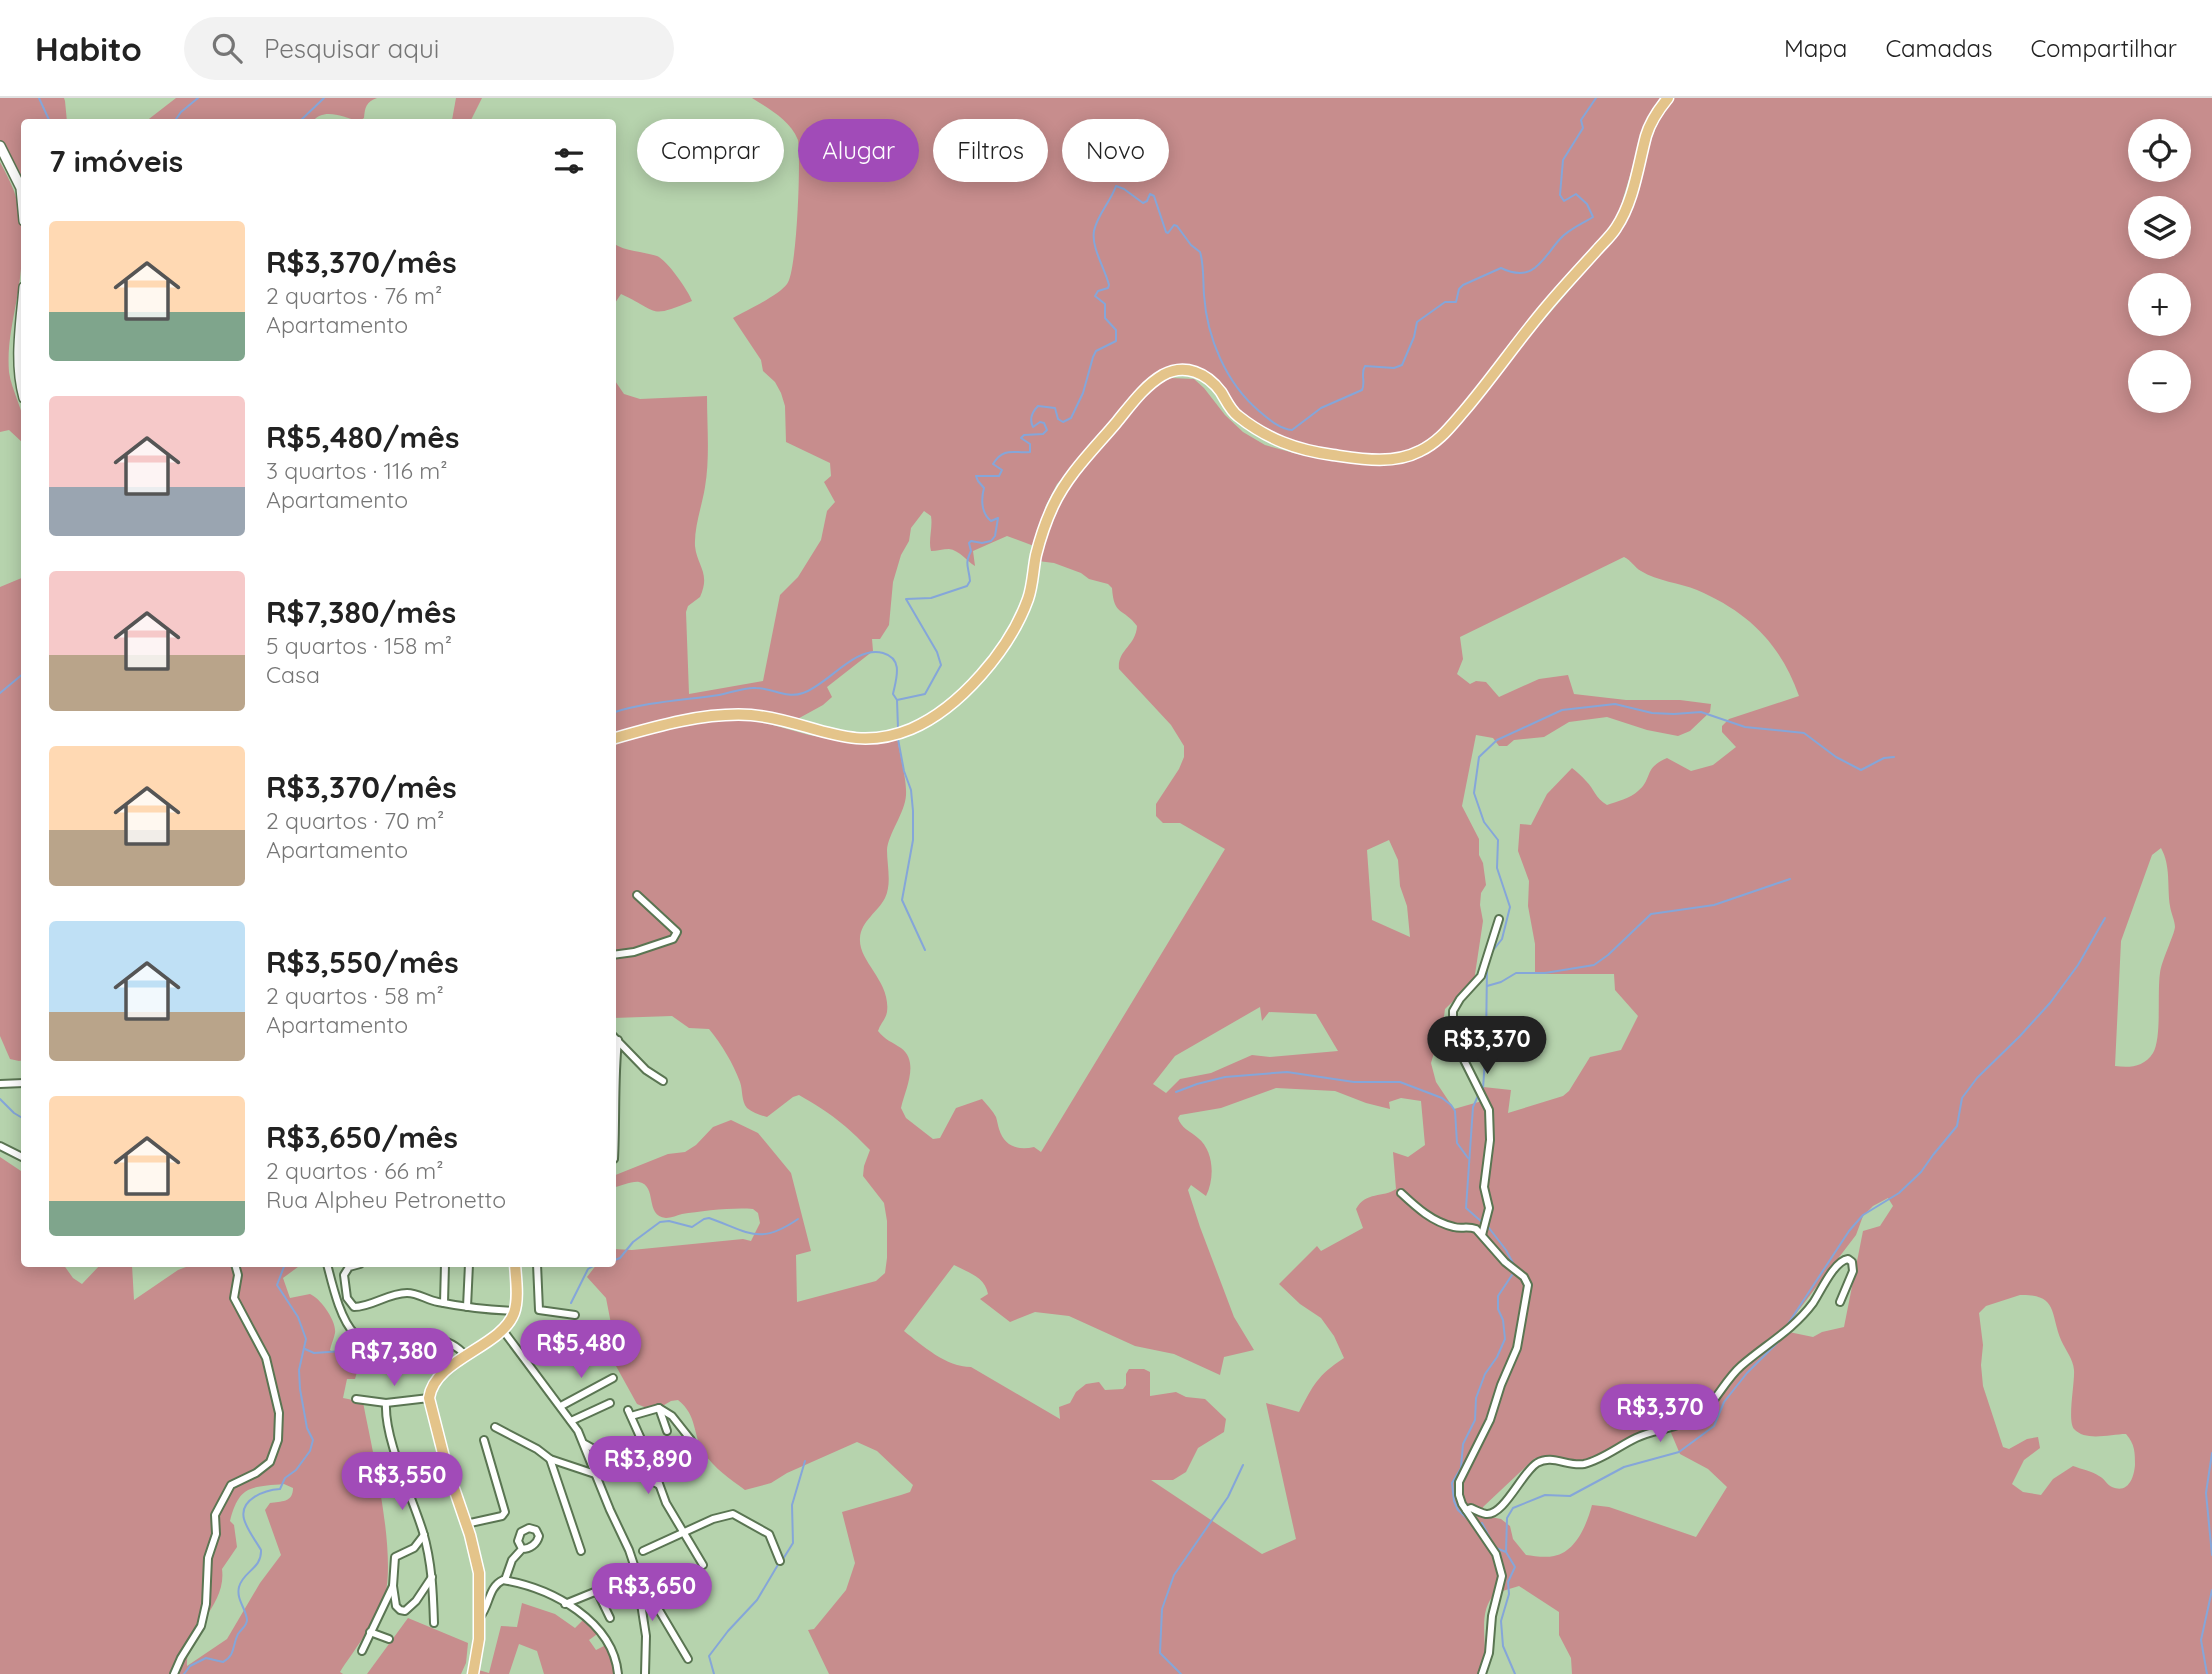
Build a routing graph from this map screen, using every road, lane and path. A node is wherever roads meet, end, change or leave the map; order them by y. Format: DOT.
graph roads {
  1 [pos="1668,98"];
  2 [pos="0,146"];
  3 [pos="21,188"];
  4 [pos="21,322"];
  5 [pos="21,388"];
  6 [pos="616,738"];
  7 [pos="637,895"];
  8 [pos="1499,919"];
  9 [pos="616,954"];
  10 [pos="616,1038"];
  11 [pos="663,1082"];
  12 [pos="21,1083"];
  13 [pos="0,1084"];
  14 [pos="0,1146"];
  15 [pos="21,1156"];
  16 [pos="1401,1193"];
  17 [pos="1482,1235"];
  18 [pos="236,1267"];
  19 [pos="328,1267"];
  20 [pos="352,1267"];
  21 [pos="445,1267"];
  22 [pos="469,1267"];
  23 [pos="515,1267"];
  24 [pos="537,1267"];
  25 [pos="1840,1302"];
  26 [pos="444,1303"];
  27 [pos="467,1307"];
  28 [pos="515,1311"];
  29 [pos="575,1315"];
  30 [pos="502,1329"];
  31 [pos="466,1356"];
  32 [pos="613,1378"];
  33 [pos="429,1398"];
  34 [pos="356,1399"];
  35 [pos="386,1403"];
  36 [pos="610,1403"];
  37 [pos="561,1406"];
  38 [pos="659,1408"];
  39 [pos="571,1421"];
  40 [pos="495,1427"];
  41 [pos="667,1431"];
  42 [pos="484,1440"];
  43 [pos="691,1440"];
  44 [pos="585,1444"];
  45 [pos="550,1459"];
  46 [pos="595,1474"];
  47 [pos="659,1485"];
  48 [pos="1466,1510"];
  49 [pos="466,1524"];
  50 [pos="685,1532"];
  51 [pos="424,1535"];
  52 [pos="522,1549"];
  53 [pos="643,1550"];
  54 [pos="581,1551"];
  55 [pos="780,1561"];
  56 [pos="703,1565"];
  57 [pos="636,1571"];
  58 [pos="433,1575"];
  59 [pos="505,1580"];
  60 [pos="393,1586"];
  61 [pos="565,1604"];
  62 [pos="480,1617"];
  63 [pos="610,1618"];
  64 [pos="434,1623"];
  65 [pos="370,1632"];
  66 [pos="389,1639"];
  67 [pos="362,1651"];
  68 [pos="688,1659"];
  69 [pos="174,1674"];
  70 [pos="473,1674"];
  71 [pos="618,1674"];
  72 [pos="645,1674"];
  73 [pos="1482,1674"];
  1 -- 6 [label="main road"];
  2 -- 3 [label="main road"];
  4 -- 5 [label="main road"];
  7 -- 9 [label="street"];
  8 -- 17 [label="street"];
  10 -- 11 [label="street"];
  12 -- 13 [label="street"];
  14 -- 15 [label="street"];
  16 -- 17 [label="street"];
  17 -- 48 [label="street"];
  18 -- 69 [label="street"];
  19 -- 31 [label="street"];
  20 -- 26 [label="street"];
  21 -- 26 [label="street"];
  22 -- 27 [label="street"];
  23 -- 28 [label="main road"];
  24 -- 29 [label="street"];
  25 -- 48 [label="street"];
  26 -- 27 [label="street"];
  27 -- 28 [label="street"];
  28 -- 30 [label="main road"];
  30 -- 31 [label="main road"];
  30 -- 37 [label="street"];
  31 -- 33 [label="main road"];
  32 -- 37 [label="street"];
  33 -- 35 [label="street"];
  33 -- 49 [label="main road"];
  34 -- 35 [label="street"];
  35 -- 51 [label="street"];
  36 -- 39 [label="street"];
  37 -- 39 [label="street"];
  38 -- 41 [label="street"];
  38 -- 43 [label="street"];
  38 -- 47 [label="street"];
  39 -- 44 [label="street"];
  40 -- 45 [label="street"];
  42 -- 49 [label="street"];
  44 -- 46 [label="street"];
  44 -- 47 [label="street"];
  45 -- 46 [label="street"];
  45 -- 54 [label="street"];
  46 -- 57 [label="street"];
  47 -- 50 [label="street"];
  48 -- 73 [label="street"];
  49 -- 62 [label="main road"];
  50 -- 53 [label="street"];
  50 -- 55 [label="street"];
  50 -- 56 [label="street"];
  51 -- 58 [label="street"];
  51 -- 60 [label="street"];
  52 -- 59 [label="street"];
  57 -- 68 [label="street"];
  57 -- 72 [label="street"];
  58 -- 60 [label="street"];
  58 -- 64 [label="street"];
  59 -- 61 [label="street"];
  59 -- 62 [label="street"];
  60 -- 65 [label="street"];
  61 -- 63 [label="street"];
  61 -- 71 [label="street"];
  62 -- 70 [label="main road"];
  65 -- 66 [label="street"];
  65 -- 67 [label="street"];
}
